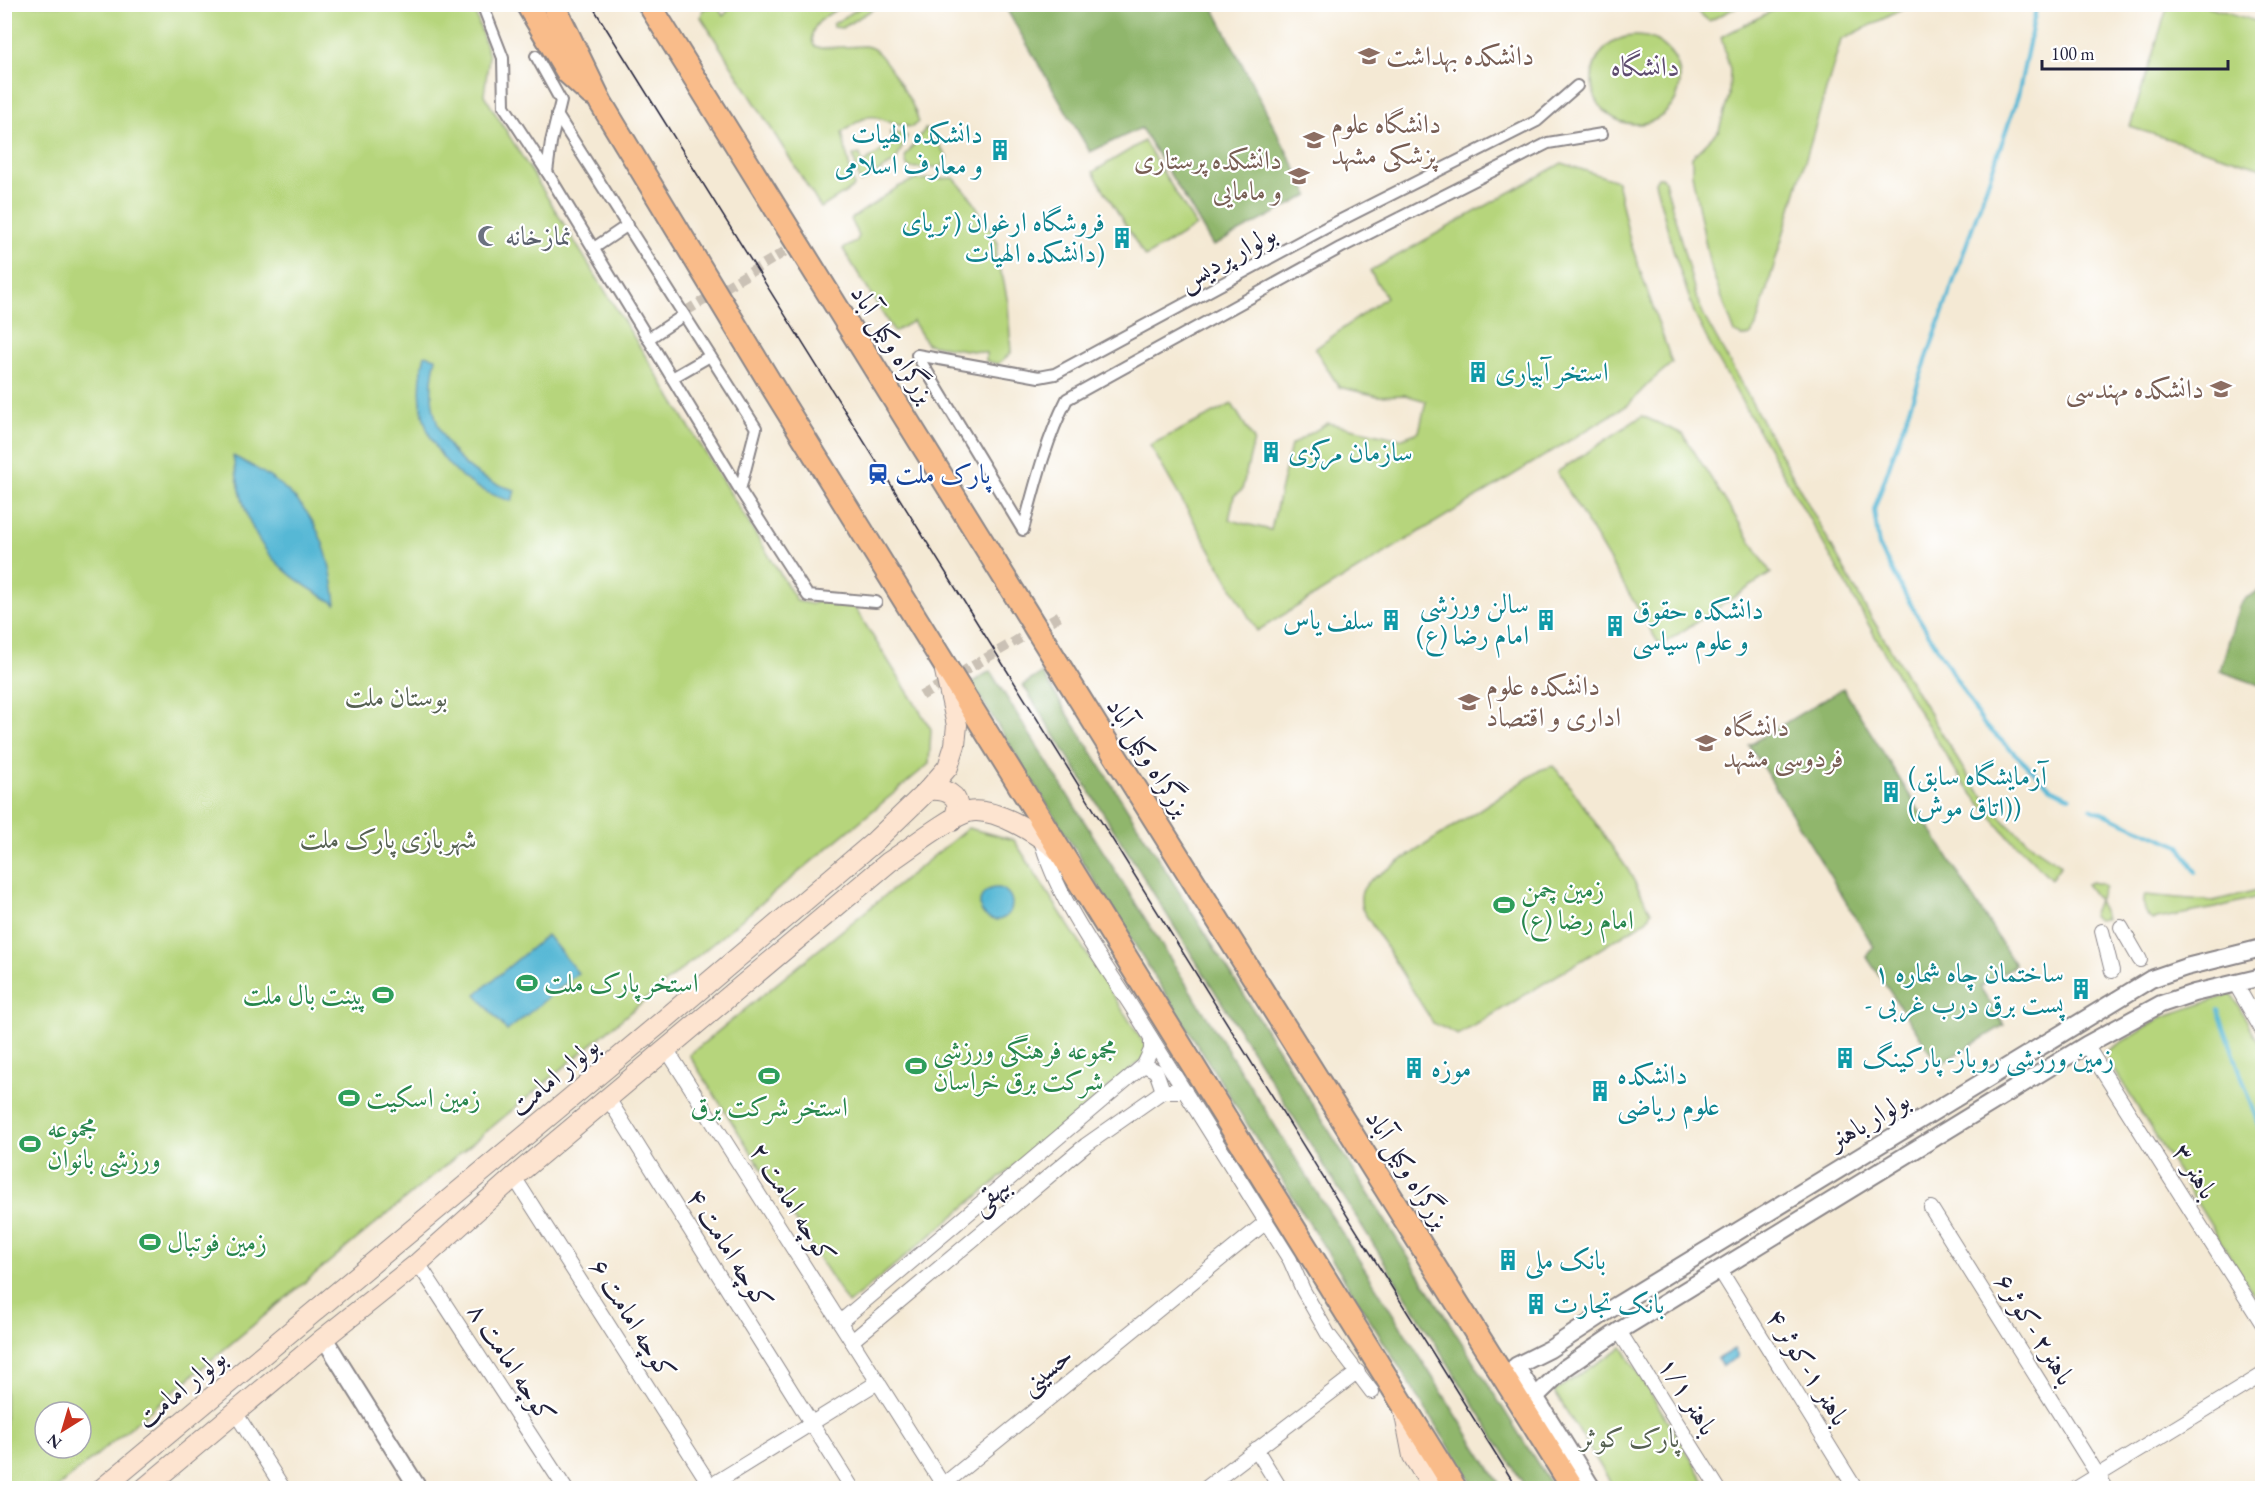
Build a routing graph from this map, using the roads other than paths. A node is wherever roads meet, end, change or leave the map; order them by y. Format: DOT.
graph roads {
  1 [pos="482,4"];
  2 [pos="527,4"];
  3 [pos="553,4"];
  4 [pos="635,4"];
  5 [pos="649,4"];
  6 [pos="653,4"];
  7 [pos="680,54"];
  8 [pos="536,56"];
  9 [pos="1577,86"];
  10 [pos="601,103"];
  11 [pos="557,115"];
  12 [pos="1602,134"];
  13 [pos="547,172"];
  14 [pos="628,225"];
  15 [pos="594,248"];
  16 [pos="684,315"];
  17 [pos="648,339"];
  18 [pos="710,356"];
  19 [pos="672,378"];
  20 [pos="740,490"];
  21 [pos="876,602"];
  22 [pos="943,662"];
  23 [pos="928,790"];
  24 [pos="952,820"];
  25 [pos="1040,836"];
  26 [pos="1062,854"];
  27 [pos="2121,927"];
  28 [pos="2102,932"];
  29 [pos="2262,948"];
  30 [pos="2139,960"];
  31 [pos="2112,971"];
  32 [pos="2262,976"];
  33 [pos="2235,983"];
  34 [pos="2262,1030"];
  35 [pos="1151,1038"];
  36 [pos="2086,1045"];
  37 [pos="668,1050"];
  38 [pos="1144,1065"];
  39 [pos="1185,1090"];
  40 [pos="1163,1091"];
  41 [pos="609,1100"];
  42 [pos="514,1178"];
  43 [pos="1931,1208"];
  44 [pos="972,1210"];
  45 [pos="1767,1213"];
  46 [pos="1266,1222"];
  47 [pos="986,1228"];
  48 [pos="1779,1233"];
  49 [pos="418,1263"];
  50 [pos="1720,1270"];
  51 [pos="840,1322"];
  52 [pos="2262,1323"];
  53 [pos="1619,1331"];
  54 [pos="324,1338"];
  55 [pos="852,1341"];
  56 [pos="1550,1349"];
  57 [pos="1565,1368"];
  58 [pos="1358,1372"];
  59 [pos="2262,1375"];
  60 [pos="878,1382"];
  61 [pos="1372,1392"];
  62 [pos="1535,1398"];
  63 [pos="1402,1405"];
  64 [pos="235,1412"];
  65 [pos="811,1424"];
  66 [pos="1256,1449"];
  67 [pos="1573,1457"];
  68 [pos="2098,1475"];
  69 [pos="1571,1485"];
  70 [pos="944,1487"];
  71 [pos="1718,1487"];
  72 [pos="103,1488"];
  73 [pos="145,1488"];
  74 [pos="283,1488"];
  75 [pos="418,1488"];
  76 [pos="565,1488"];
  77 [pos="710,1488"];
  78 [pos="852,1488"];
  79 [pos="1206,1488"];
  80 [pos="1280,1488"];
  81 [pos="1433,1488"];
  82 [pos="1455,1488"];
  83 [pos="1592,1488"];
  84 [pos="1855,1488"];
  85 [pos="2077,1488"];
  86 [pos="2106,1488"];
  1 -- 13 [label="street"];
  2 -- 10 [label="highway"];
  3 -- 10 [label="highway"];
  4 -- 7 [label="highway, بزرگراه وکیل آباد"];
  5 -- 7 [label="highway, بزرگراه وکیل آباد"];
  6 -- 7 [label="highway"];
  7 -- 69 [label="highway, بزرگراه وکیل آباد"];
  8 -- 11 [label="street"];
  9 -- 12 [label="street, بولوار پردیس"];
  10 -- 22 [label="highway"];
  11 -- 13 [label="street"];
  11 -- 14 [label="street"];
  13 -- 15 [label="street"];
  14 -- 15 [label="street"];
  14 -- 16 [label="street"];
  15 -- 17 [label="street"];
  16 -- 17 [label="street"];
  16 -- 18 [label="street"];
  17 -- 19 [label="street"];
  18 -- 19 [label="street"];
  18 -- 20 [label="street"];
  19 -- 20 [label="street"];
  20 -- 21 [label="street"];
  22 -- 23 [label="main road, بولوار امامت"];
  22 -- 26 [label="highway"];
  23 -- 24 [label="main road"];
  23 -- 72 [label="main road, بولوار امامت"];
  24 -- 25 [label="main road, بولوار امامت"];
  24 -- 37 [label="main road, بولوار امامت"];
  25 -- 26 [label="main road, بولوار امامت"];
  25 -- 35 [label="street"];
  26 -- 63 [label="highway"];
  27 -- 30 [label="street"];
  28 -- 31 [label="street"];
  29 -- 45 [label="street, بولوار باهنر"];
  32 -- 33 [label="street, بولوار باهنر"];
  33 -- 34 [label="street"];
  33 -- 36 [label="street, بولوار باهنر"];
  35 -- 38 [label="street"];
  35 -- 39 [label="street"];
  36 -- 48 [label="street, بولوار باهنر"];
  36 -- 52 [label="street, باهنر ۳"];
  37 -- 41 [label="main road, بولوار امامت"];
  37 -- 51 [label="street, کوچه امامت ۲"];
  38 -- 40 [label="street"];
  38 -- 44 [label="street, بیهقی"];
  39 -- 40 [label="street"];
  39 -- 46 [label="street"];
  40 -- 47 [label="street, بیهقی"];
  41 -- 42 [label="main road, بولوار امامت"];
  41 -- 65 [label="street, کوچه امامت ۴"];
  42 -- 49 [label="main road, بولوار امامت"];
  42 -- 77 [label="street, کوچه امامت ۶"];
  43 -- 68 [label="street, باهنر۲ -کوثر۶"];
  44 -- 47 [label="street"];
  44 -- 51 [label="street, بیهقی"];
  45 -- 48 [label="street"];
  45 -- 56 [label="street, بولوار باهنر"];
  46 -- 58 [label="street"];
  46 -- 70 [label="street, حسینی"];
  47 -- 55 [label="street, بیهقی"];
  48 -- 50 [label="street, بولوار باهنر"];
  49 -- 54 [label="main road, بولوار امامت"];
  49 -- 76 [label="street, کوچه امامت ۸"];
  50 -- 53 [label="street, بولوار باهنر"];
  50 -- 84 [label="street, باهنر ۱-کوثر ۴"];
  51 -- 55 [label="street, کوچه امامت ۲"];
  53 -- 57 [label="street, بولوار باهنر"];
  53 -- 71 [label="street, باهنر ۱/۱"];
  54 -- 64 [label="main road, بولوار امامت"];
  54 -- 75 [label="street"];
  55 -- 60 [label="street, کوچه امامت ۲"];
  56 -- 57 [label="street"];
  56 -- 62 [label="street, بولوار باهنر"];
  57 -- 62 [label="street, بولوار باهنر"];
  58 -- 61 [label="street"];
  58 -- 66 [label="street"];
  59 -- 68 [label="street"];
  60 -- 65 [label="street"];
  60 -- 70 [label="street, کوچه امامت ۲"];
  62 -- 67 [label="street"];
  63 -- 81 [label="main road"];
  63 -- 82 [label="highway"];
  64 -- 73 [label="main road, بولوار امامت"];
  64 -- 74 [label="street"];
  65 -- 77 [label="street"];
  65 -- 78 [label="street, کوچه امامت ۴"];
  66 -- 79 [label="street"];
  66 -- 80 [label="street"];
  67 -- 69 [label="highway"];
  67 -- 83 [label="street"];
  68 -- 85 [label="street"];
  68 -- 86 [label="street, باهنر۲ -کوثر۶"];
}
